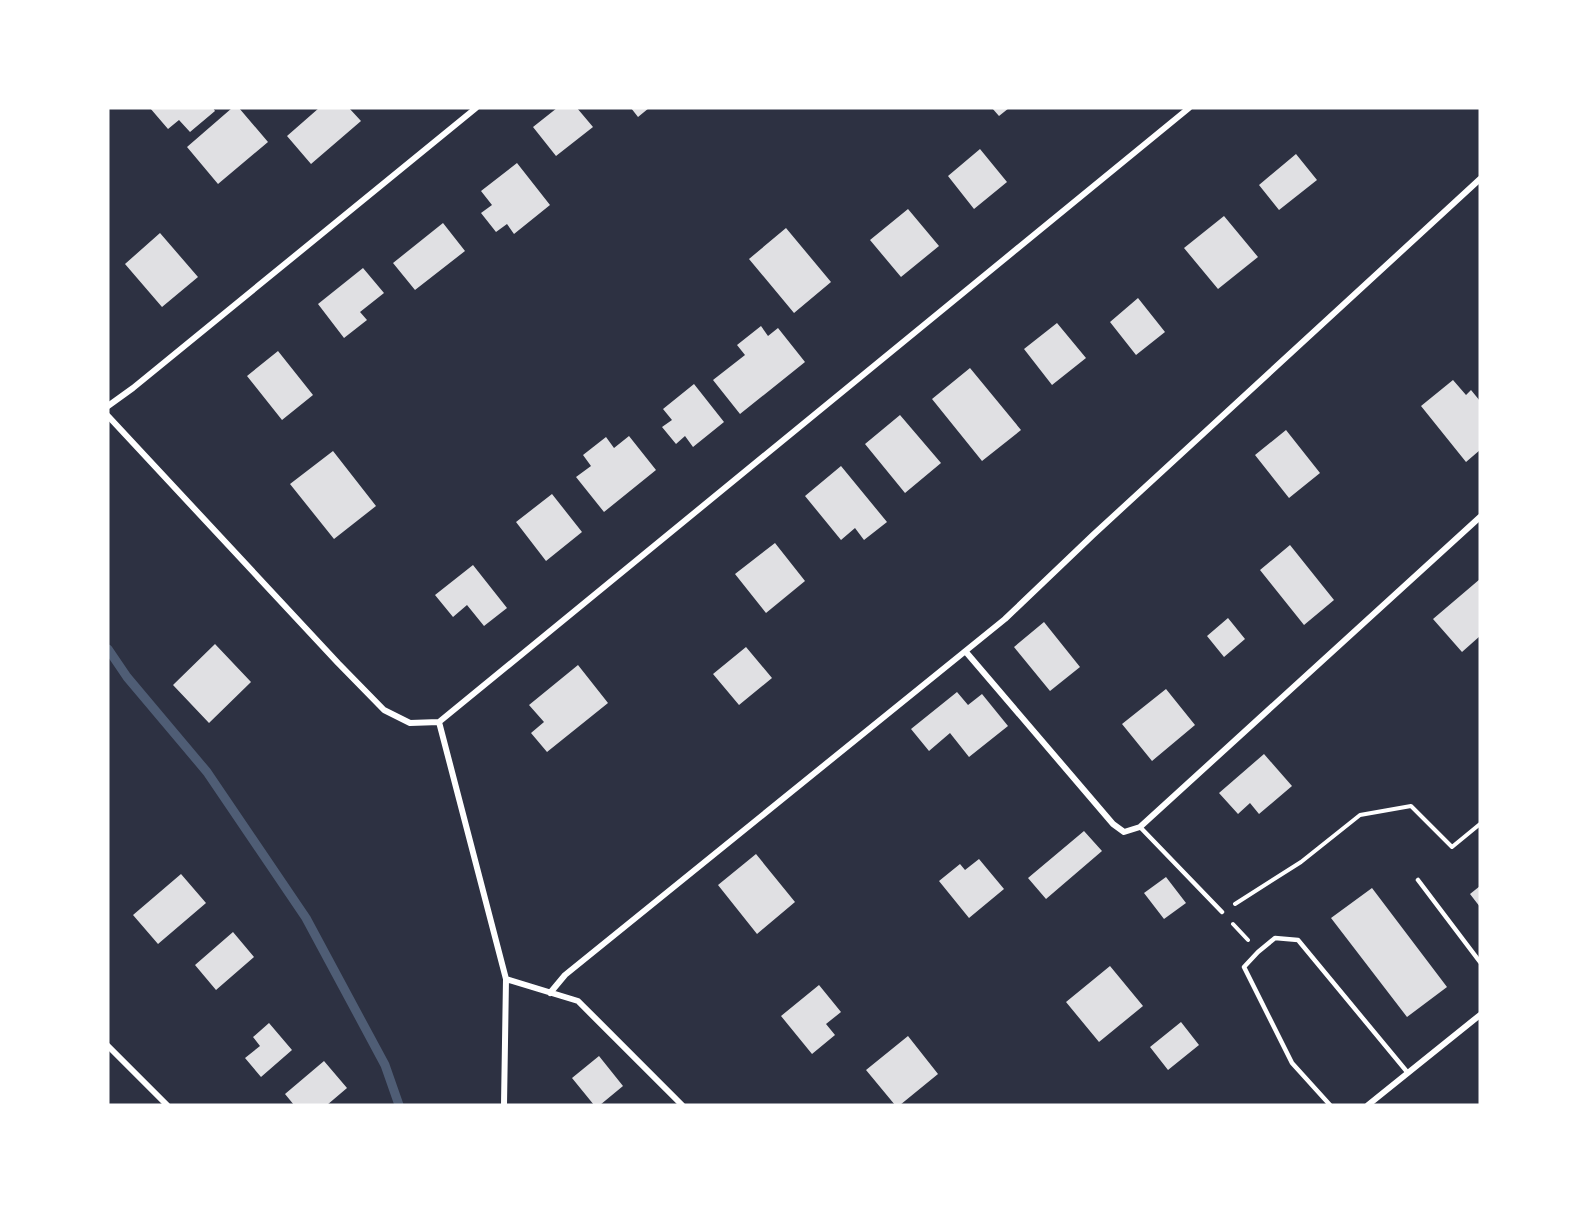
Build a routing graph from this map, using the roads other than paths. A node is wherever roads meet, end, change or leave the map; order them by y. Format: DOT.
graph roads {
  1 [pos="476,108"];
  2 [pos="1189,108"];
  3 [pos="1480,179"];
  4 [pos="108,406"];
  5 [pos="108,416"];
  6 [pos="1480,517"];
  7 [pos="966,652"];
  8 [pos="439,722"];
  9 [pos="1140,827"];
  10 [pos="1418,880"];
  11 [pos="1222,912"];
  12 [pos="1480,962"];
  13 [pos="506,979"];
  14 [pos="550,993"];
  15 [pos="1480,1015"];
  16 [pos="108,1046"];
  17 [pos="1408,1073"];
  18 [pos="167,1105"];
  19 [pos="504,1105"];
  20 [pos="682,1105"];
  21 [pos="1330,1105"];
  22 [pos="1368,1105"];
  1 -- 4 [label="street"];
  2 -- 8 [label="street"];
  3 -- 7 [label="street"];
  5 -- 8 [label="street"];
  6 -- 9 [label="street"];
  7 -- 9 [label="street"];
  7 -- 14 [label="street"];
  8 -- 13 [label="street"];
  9 -- 11 [label="lane"];
  10 -- 12 [label="lane"];
  13 -- 14 [label="street"];
  13 -- 19 [label="street"];
  14 -- 20 [label="street"];
  15 -- 17 [label="street"];
  16 -- 18 [label="street"];
  17 -- 21 [label="lane"];
  17 -- 22 [label="street"];
}
